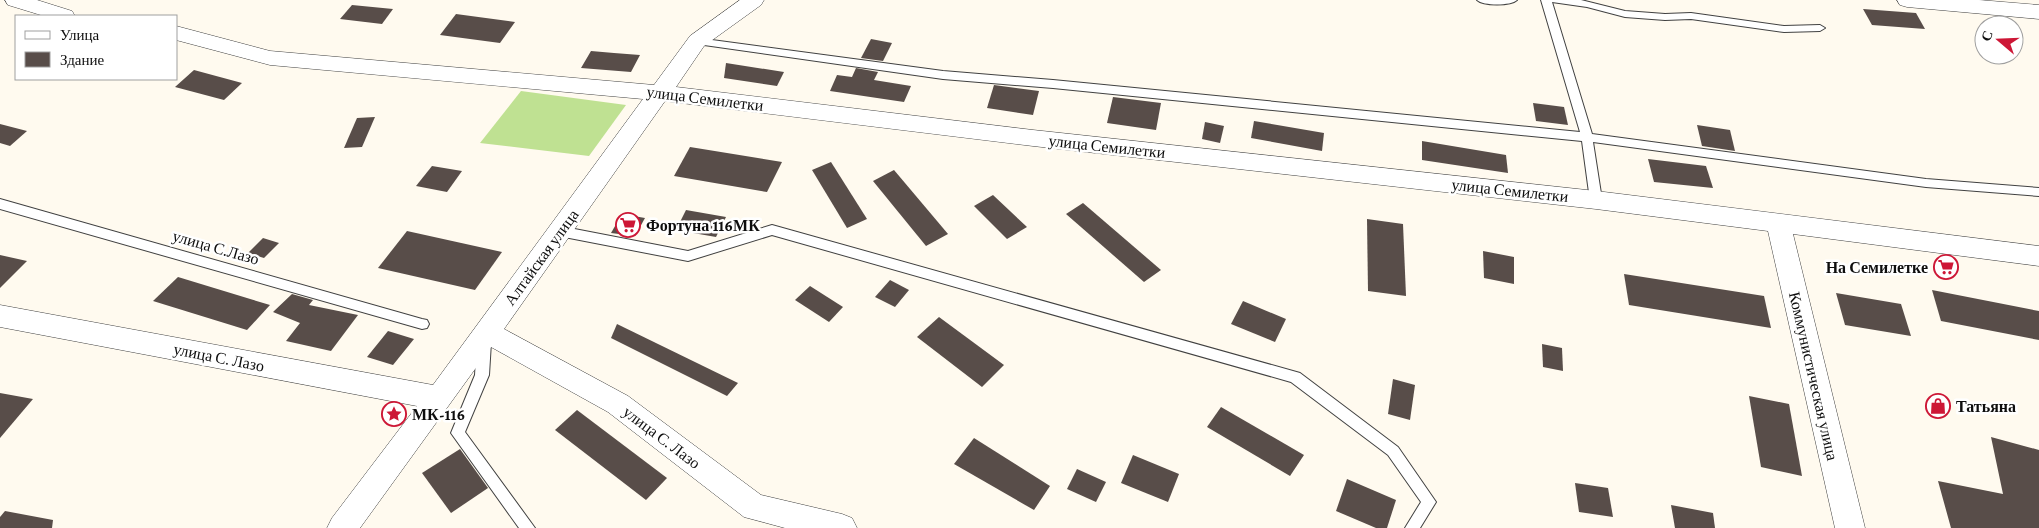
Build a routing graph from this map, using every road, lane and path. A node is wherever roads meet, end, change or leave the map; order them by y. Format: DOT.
graph roads {
  1 [pos="15,0"];
  2 [pos="754,0"];
  3 [pos="1482,0"];
  4 [pos="1512,0"];
  5 [pos="1546,0"];
  6 [pos="1555,0"];
  7 [pos="1907,0"];
  8 [pos="2039,12"];
  9 [pos="62,15"];
  10 [pos="1820,28"];
  11 [pos="178,34"];
  12 [pos="697,41"];
  13 [pos="660,93"];
  14 [pos="1587,137"];
  15 [pos="2039,192"];
  16 [pos="1596,200"];
  17 [pos="0,204"];
  18 [pos="1778,223"];
  19 [pos="559,231"];
  20 [pos="2039,256"];
  21 [pos="0,316"];
  22 [pos="422,324"];
  23 [pos="485,334"];
  24 [pos="439,398"];
  25 [pos="761,518"];
  26 [pos="342,528"];
  27 [pos="528,528"];
  28 [pos="842,528"];
  29 [pos="1412,528"];
  30 [pos="1850,528"];
  1 -- 9 [label="street"];
  2 -- 12 [label="street, Алтайская улица"];
  3 -- 4 [label="lane"];
  5 -- 14 [label="lane"];
  6 -- 10 [label="lane"];
  7 -- 8 [label="street"];
  11 -- 13 [label="street, улица Семилетки"];
  12 -- 13 [label="street, Алтайская улица"];
  12 -- 14 [label="lane"];
  13 -- 16 [label="street, улица Семилетки"];
  13 -- 19 [label="street, Алтайская улица"];
  14 -- 15 [label="lane"];
  14 -- 16 [label="lane"];
  16 -- 18 [label="street, улица Семилетки"];
  17 -- 22 [label="lane, улица С.Лазо"];
  18 -- 20 [label="street, улица Семилетки"];
  18 -- 30 [label="street, Коммунистическая улица"];
  19 -- 23 [label="street, Алтайская улица"];
  19 -- 29 [label="lane"];
  21 -- 24 [label="street, улица С. Лазо"];
  23 -- 24 [label="street, Алтайская улица"];
  23 -- 25 [label="street, улица С. Лазо"];
  23 -- 27 [label="lane"];
  24 -- 26 [label="street, Алтайская улица"];
  25 -- 28 [label="street, улица С. Лазо"];
}
